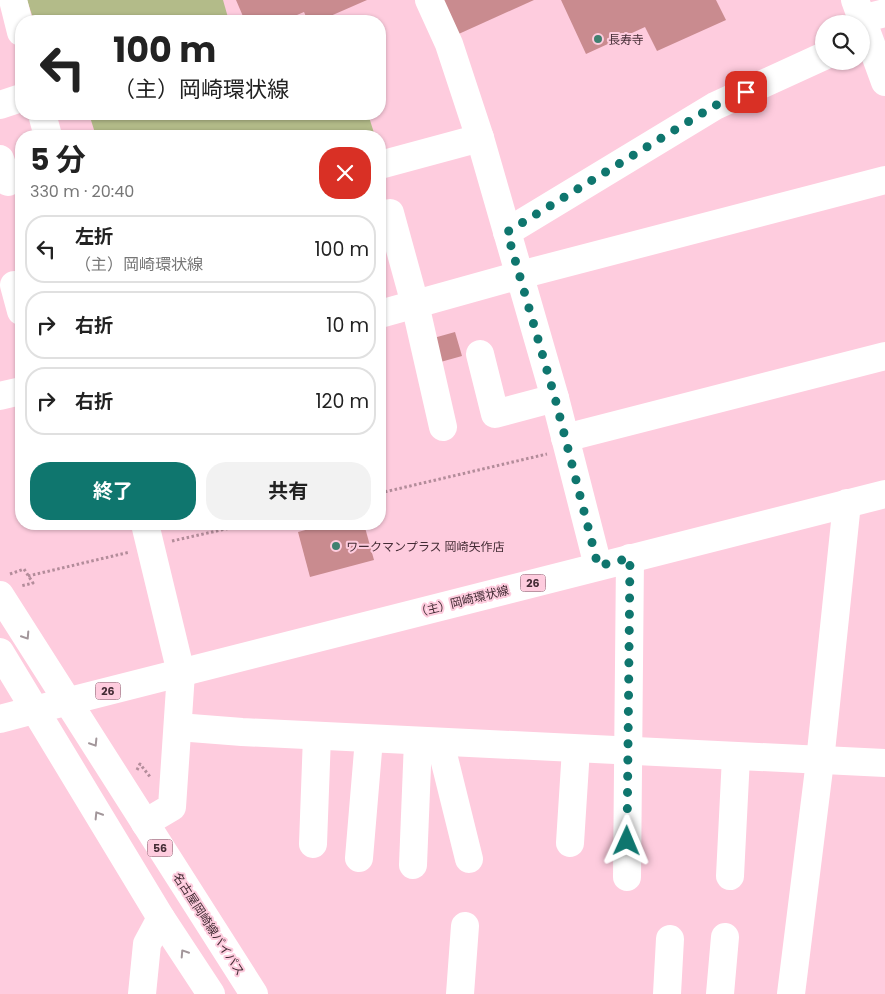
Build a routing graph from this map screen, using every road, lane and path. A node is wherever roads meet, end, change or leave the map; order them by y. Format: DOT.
graph roads {
  1 [pos="13,0"];
  2 [pos="429,0"];
  3 [pos="17,15"];
  4 [pos="870,34"];
  5 [pos="815,60"];
  6 [pos="885,82"];
  7 [pos="15,100"];
  8 [pos="0,105"];
  9 [pos="480,138"];
  10 [pos="386,163"];
  11 [pos="885,180"];
  12 [pos="390,213"];
  13 [pos="507,232"];
  14 [pos="520,275"];
  15 [pos="14,285"];
  16 [pos="15,289"];
  17 [pos="415,304"];
  18 [pos="386,312"];
  19 [pos="480,354"];
  20 [pos="885,356"];
  21 [pos="15,392"];
  22 [pos="0,396"];
  23 [pos="555,398"];
  24 [pos="443,427"];
  25 [pos="566,443"];
  26 [pos="386,491"];
  27 [pos="885,494"];
  28 [pos="847,503"];
  29 [pos="193,530"];
  30 [pos="147,535"];
  31 [pos="630,558"];
  32 [pos="598,566"];
  33 [pos="28,576"];
  34 [pos="9,586"];
  35 [pos="0,652"];
  36 [pos="181,672"];
  37 [pos="68,701"];
  38 [pos="34,710"];
  39 [pos="0,718"];
  40 [pos="178,727"];
  41 [pos="317,736"];
  42 [pos="369,739"];
  43 [pos="429,742"];
  44 [pos="576,749"];
  45 [pos="629,752"];
  46 [pos="736,757"];
  47 [pos="820,761"];
  48 [pos="885,764"];
  49 [pos="140,774"];
  50 [pos="152,781"];
  51 [pos="145,823"];
  52 [pos="570,843"];
  53 [pos="313,844"];
  54 [pos="359,858"];
  55 [pos="470,859"];
  56 [pos="414,865"];
  57 [pos="730,876"];
  58 [pos="627,877"];
  59 [pos="162,918"];
  60 [pos="465,926"];
  61 [pos="725,937"];
  62 [pos="670,939"];
  63 [pos="142,994"];
  64 [pos="211,994"];
  65 [pos="254,994"];
  66 [pos="460,994"];
  67 [pos="667,994"];
  68 [pos="720,994"];
  69 [pos="791,994"];
  1 -- 3 [label="street"];
  2 -- 9 [label="street"];
  4 -- 6 [label="street"];
  5 -- 13 [label="street"];
  7 -- 8 [label="street"];
  9 -- 10 [label="street"];
  9 -- 13 [label="street"];
  11 -- 14 [label="street"];
  12 -- 17 [label="street"];
  13 -- 14 [label="street"];
  14 -- 17 [label="street"];
  14 -- 23 [label="street"];
  15 -- 16 [label="street"];
  17 -- 18 [label="street"];
  17 -- 24 [label="street"];
  19 -- 23 [label="street"];
  20 -- 25 [label="street"];
  21 -- 22 [label="street"];
  23 -- 25 [label="street"];
  25 -- 26 [label="path"];
  25 -- 32 [label="street"];
  27 -- 28 [label="street, （主）岡崎環状線 / 26"];
  28 -- 31 [label="street, （主）岡崎環状線 / 26"];
  28 -- 47 [label="street"];
  29 -- 30 [label="path"];
  30 -- 33 [label="path"];
  30 -- 36 [label="street"];
  31 -- 32 [label="street, （主）岡崎環状線 / 26"];
  31 -- 45 [label="street"];
  32 -- 36 [label="street, （主）岡崎環状線 / 26"];
  33 -- 34 [label="path"];
  33 -- 34 [label="path"];
  34 -- 37 [label="street, one-way"];
  35 -- 38 [label="street"];
  36 -- 37 [label="street, （主）岡崎環状線 / 26"];
  36 -- 40 [label="street"];
  37 -- 38 [label="street, （主）岡崎環状線 / 26"];
  37 -- 51 [label="street, 名古屋岡崎線バイパス / 56, one-way"];
  38 -- 39 [label="street, （主）岡崎環状線"];
  59 -- 38 [label="street, one-way"];
  40 -- 41 [label="street"];
  40 -- 51 [label="street"];
  41 -- 42 [label="street"];
  41 -- 53 [label="street"];
  42 -- 43 [label="street"];
  42 -- 54 [label="street"];
  43 -- 44 [label="street"];
  43 -- 55 [label="street"];
  43 -- 56 [label="street"];
  44 -- 45 [label="street"];
  44 -- 52 [label="street"];
  45 -- 46 [label="street"];
  45 -- 58 [label="street"];
  46 -- 47 [label="street"];
  46 -- 57 [label="street"];
  47 -- 48 [label="street"];
  47 -- 69 [label="street"];
  49 -- 50 [label="path"];
  51 -- 65 [label="street, 名古屋岡崎線バイパス / 56"];
  59 -- 63 [label="street"];
  64 -- 59 [label="street, one-way"];
  60 -- 66 [label="street"];
  61 -- 68 [label="street"];
  62 -- 67 [label="street"];
}
